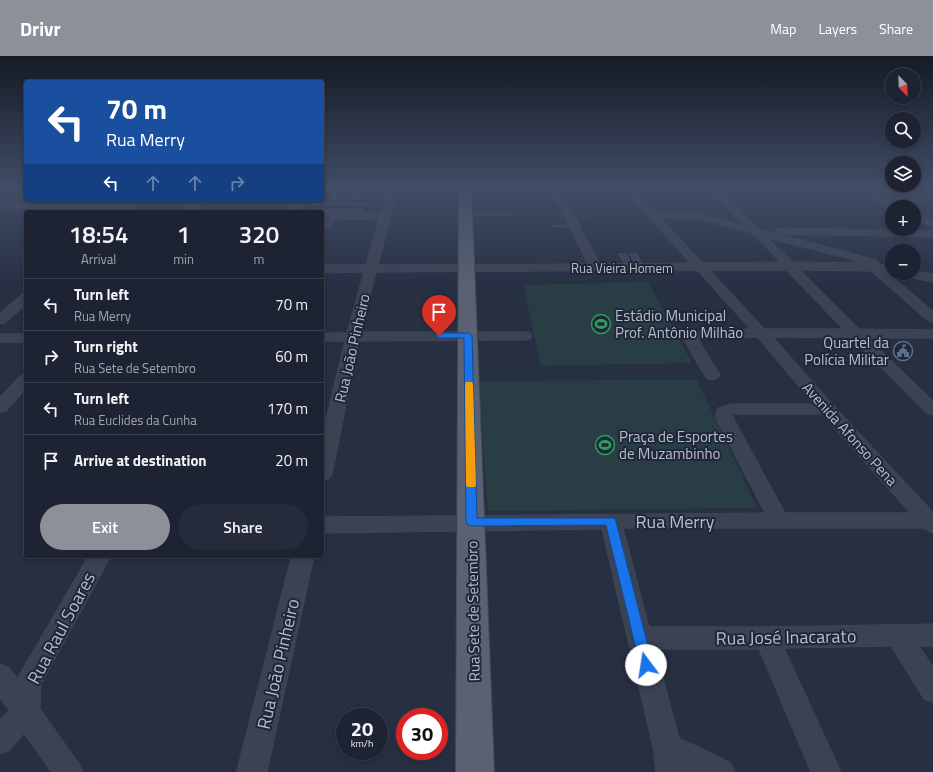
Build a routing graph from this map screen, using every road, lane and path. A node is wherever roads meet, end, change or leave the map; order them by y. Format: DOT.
graph roads {
  1 [pos="385,220"];
  2 [pos="465,220"];
  3 [pos="571,220"];
  4 [pos="658,220"];
  5 [pos="715,220"];
  6 [pos="745,220"];
  7 [pos="756,231"];
  8 [pos="933,234"];
  9 [pos="790,266"];
  10 [pos="701,267"];
  11 [pos="874,267"];
  12 [pos="371,268"];
  13 [pos="466,268"];
  14 [pos="596,268"];
  15 [pos="324,269"];
  16 [pos="885,269"];
  17 [pos="921,276"];
  18 [pos="933,278"];
  19 [pos="24,300"];
  20 [pos="933,318"];
  21 [pos="0,320"];
  22 [pos="761,333"];
  23 [pos="858,334"];
  24 [pos="933,334"];
  25 [pos="468,335"];
  26 [pos="525,336"];
  27 [pos="324,337"];
  28 [pos="353,337"];
  29 [pos="0,338"];
  30 [pos="24,338"];
  31 [pos="712,375"];
  32 [pos="24,381"];
  33 [pos="0,407"];
  34 [pos="827,409"];
  35 [pos="933,410"];
  36 [pos="324,465"];
  37 [pos="611,521"];
  38 [pos="779,521"];
  39 [pos="472,522"];
  40 [pos="932,522"];
  41 [pos="324,525"];
  42 [pos="99,558"];
  43 [pos="303,558"];
  44 [pos="898,635"];
  45 [pos="933,635"];
  46 [pos="640,638"];
  47 [pos="767,638"];
  48 [pos="0,676"];
  49 [pos="933,690"];
  50 [pos="26,711"];
  51 [pos="0,740"];
  52 [pos="669,760"];
  53 [pos="68,772"];
  54 [pos="252,772"];
  55 [pos="475,772"];
  56 [pos="720,772"];
  57 [pos="826,772"];
  1 -- 12 [label="street, Rua João Pinheiro"];
  2 -- 13 [label="main road, Rua Sete de Setembro"];
  3 -- 14 [label="street"];
  4 -- 10 [label="street, Avenida Afonso Pena"];
  5 -- 7 [label="street"];
  6 -- 7 [label="street"];
  7 -- 8 [label="street"];
  7 -- 9 [label="street"];
  7 -- 11 [label="street"];
  9 -- 10 [label="street, Rua Vieira Homem"];
  9 -- 11 [label="street, Rua Vieira Homem"];
  9 -- 23 [label="street"];
  10 -- 14 [label="street, Rua Vieira Homem"];
  10 -- 22 [label="street, Avenida Afonso Pena"];
  11 -- 16 [label="street"];
  11 -- 20 [label="street"];
  12 -- 13 [label="street, Rua Vieira Homem"];
  12 -- 15 [label="street, Rua Vieira Homem"];
  12 -- 28 [label="street, Rua João Pinheiro"];
  13 -- 14 [label="street, Rua Vieira Homem"];
  13 -- 25 [label="main road, Rua Sete de Setembro"];
  17 -- 18 [label="street"];
  19 -- 21 [label="street"];
  22 -- 23 [label="street"];
  22 -- 31 [label="street"];
  22 -- 34 [label="street, Avenida Afonso Pena"];
  23 -- 24 [label="street"];
  23 -- 35 [label="street"];
  25 -- 26 [label="street"];
  25 -- 28 [label="street"];
  25 -- 39 [label="main road, Rua Sete de Setembro"];
  27 -- 28 [label="street"];
  28 -- 36 [label="street, Rua João Pinheiro"];
  29 -- 30 [label="street"];
  32 -- 33 [label="street"];
  34 -- 38 [label="street"];
  34 -- 40 [label="street, Avenida Afonso Pena"];
  37 -- 38 [label="street, Rua Merry"];
  37 -- 39 [label="street, Rua Merry"];
  37 -- 46 [label="street"];
  38 -- 40 [label="street, Rua Merry"];
  39 -- 41 [label="street, Rua Merry"];
  39 -- 55 [label="main road, Rua Sete de Setembro"];
  42 -- 50 [label="street, Rua Raul Soares"];
  43 -- 54 [label="street, Rua João Pinheiro"];
  44 -- 45 [label="street, Rua José Inacarato"];
  44 -- 47 [label="street, Rua José Inacarato"];
  44 -- 49 [label="street"];
  46 -- 47 [label="street, Rua José Inacarato"];
  46 -- 52 [label="street"];
  47 -- 57 [label="street"];
  48 -- 50 [label="street"];
  50 -- 51 [label="street"];
  50 -- 53 [label="street"];
  52 -- 56 [label="street"];
}
